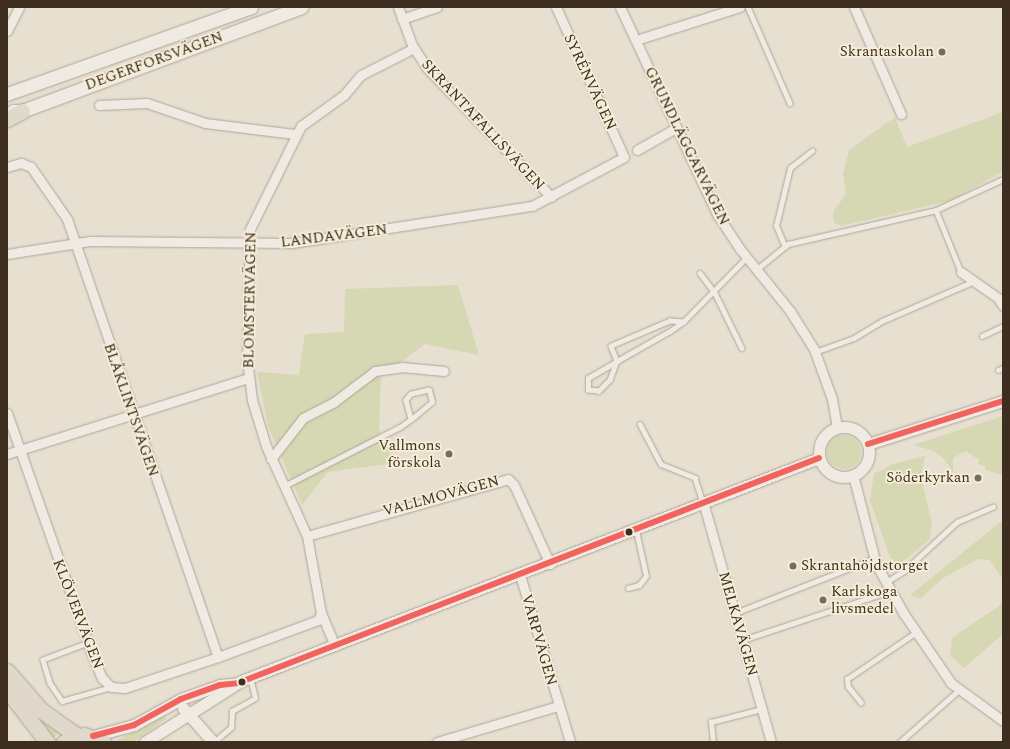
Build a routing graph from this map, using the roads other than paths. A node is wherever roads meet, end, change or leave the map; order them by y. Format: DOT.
graph roads {
  1 [pos="19,7"];
  2 [pos="251,7"];
  3 [pos="301,7"];
  4 [pos="398,7"];
  5 [pos="437,7"];
  6 [pos="556,7"];
  7 [pos="620,7"];
  8 [pos="740,7"];
  9 [pos="748,7"];
  10 [pos="854,7"];
  11 [pos="402,19"];
  12 [pos="7,31"];
  13 [pos="636,40"];
  14 [pos="414,48"];
  15 [pos="7,94"];
  16 [pos="790,103"];
  17 [pos="99,105"];
  18 [pos="22,111"];
  19 [pos="7,112"];
  20 [pos="901,114"];
  21 [pos="7,119"];
  22 [pos="676,128"];
  23 [pos="294,134"];
  24 [pos="637,150"];
  25 [pos="812,151"];
  26 [pos="624,157"];
  27 [pos="7,167"];
  28 [pos="1003,179"];
  29 [pos="551,197"];
  30 [pos="936,210"];
  31 [pos="73,243"];
  32 [pos="249,244"];
  33 [pos="785,247"];
  34 [pos="7,254"];
  35 [pos="747,257"];
  36 [pos="757,269"];
  37 [pos="961,272"];
  38 [pos="700,273"];
  39 [pos="972,282"];
  40 [pos="715,293"];
  41 [pos="1003,306"];
  42 [pos="683,322"];
  43 [pos="1003,326"];
  44 [pos="982,336"];
  45 [pos="742,348"];
  46 [pos="815,352"];
  47 [pos="617,361"];
  48 [pos="444,371"];
  49 [pos="248,378"];
  50 [pos="1003,401"];
  51 [pos="7,413"];
  52 [pos="132,414"];
  53 [pos="411,419"];
  54 [pos="640,424"];
  55 [pos="837,427"];
  56 [pos="868,444"];
  57 [pos="18,450"];
  58 [pos="7,454"];
  59 [pos="819,458"];
  60 [pos="271,459"];
  61 [pos="853,475"];
  62 [pos="284,486"];
  63 [pos="704,505"];
  64 [pos="994,507"];
  65 [pos="636,531"];
  66 [pos="307,536"];
  67 [pos="875,558"];
  68 [pos="550,564"];
  69 [pos="520,575"];
  70 [pos="888,586"];
  71 [pos="628,588"];
  72 [pos="321,613"];
  73 [pos="735,613"];
  74 [pos="915,633"];
  75 [pos="742,640"];
  76 [pos="88,643"];
  77 [pos="335,646"];
  78 [pos="218,657"];
  79 [pos="7,671"];
  80 [pos="250,678"];
  81 [pos="238,683"];
  82 [pos="111,687"];
  83 [pos="7,690"];
  84 [pos="959,690"];
  85 [pos="177,700"];
  86 [pos="7,703"];
  87 [pos="861,703"];
  88 [pos="558,706"];
  89 [pos="762,709"];
  90 [pos="187,713"];
  91 [pos="1003,722"];
  92 [pos="70,739"];
  93 [pos="98,739"];
  94 [pos="37,742"];
  95 [pos="47,742"];
  96 [pos="145,742"];
  97 [pos="214,742"];
  98 [pos="437,742"];
  99 [pos="570,742"];
  100 [pos="713,742"];
  101 [pos="771,742"];
  102 [pos="900,742"];
  1 -- 12 [label="street"];
  2 -- 15 [label="main road, DEGERFORSVÄGEN"];
  3 -- 18 [label="main road, DEGERFORSVÄGEN"];
  4 -- 11 [label="street, SKRANTAFALLSVÄGEN"];
  5 -- 11 [label="street"];
  6 -- 26 [label="street, SYRÉNVÄGEN"];
  7 -- 13 [label="street, GRUNDLÄGGARVÄGEN"];
  8 -- 13 [label="street"];
  9 -- 16 [label="lane"];
  10 -- 20 [label="street"];
  11 -- 14 [label="street, SKRANTAFALLSVÄGEN"];
  13 -- 22 [label="street, GRUNDLÄGGARVÄGEN"];
  14 -- 23 [label="street, BLOMSTERVÄGEN"];
  14 -- 29 [label="street, SKRANTAFALLSVÄGEN"];
  17 -- 23 [label="street"];
  18 -- 19 [label="main road, DEGERFORSVÄGEN"];
  18 -- 21 [label="highway"];
  22 -- 24 [label="street"];
  22 -- 35 [label="street, GRUNDLÄGGARVÄGEN"];
  23 -- 32 [label="street, BLOMSTERVÄGEN"];
  25 -- 33 [label="lane"];
  26 -- 29 [label="street, LANDAVÄGEN"];
  27 -- 31 [label="street, BLÅKLINTSVÄGEN"];
  28 -- 30 [label="lane"];
  29 -- 32 [label="street, LANDAVÄGEN"];
  30 -- 33 [label="lane"];
  30 -- 37 [label="lane"];
  31 -- 32 [label="street, LANDAVÄGEN"];
  31 -- 34 [label="street, LANDAVÄGEN"];
  31 -- 52 [label="street, BLÅKLINTSVÄGEN"];
  32 -- 49 [label="street, BLOMSTERVÄGEN"];
  33 -- 36 [label="lane"];
  35 -- 36 [label="street, GRUNDLÄGGARVÄGEN"];
  35 -- 40 [label="lane"];
  36 -- 46 [label="street, GRUNDLÄGGARVÄGEN"];
  37 -- 39 [label="street"];
  38 -- 40 [label="lane"];
  39 -- 41 [label="street"];
  39 -- 46 [label="lane"];
  40 -- 42 [label="lane"];
  40 -- 45 [label="lane"];
  42 -- 47 [label="lane"];
  42 -- 47 [label="lane"];
  43 -- 44 [label="lane"];
  46 -- 55 [label="street, GRUNDLÄGGARVÄGEN"];
  47 -- 47 [label="lane"];
  48 -- 60 [label="street"];
  49 -- 52 [label="street"];
  49 -- 60 [label="street, BLOMSTERVÄGEN"];
  50 -- 56 [label="street"];
  51 -- 57 [label="street, KLÖVERVÄGEN"];
  52 -- 57 [label="street"];
  52 -- 78 [label="street, BLÅKLINTSVÄGEN"];
  53 -- 53 [label="lane"];
  53 -- 62 [label="lane"];
  54 -- 63 [label="lane"];
  55 -- 56 [label="street"];
  55 -- 59 [label="street"];
  56 -- 61 [label="street"];
  57 -- 58 [label="street"];
  57 -- 76 [label="street, KLÖVERVÄGEN"];
  59 -- 61 [label="street"];
  59 -- 63 [label="street"];
  60 -- 62 [label="street, BLOMSTERVÄGEN"];
  61 -- 67 [label="street"];
  62 -- 66 [label="street, BLOMSTERVÄGEN"];
  63 -- 65 [label="street"];
  63 -- 73 [label="street, MELKAVÄGEN"];
  64 -- 70 [label="lane"];
  65 -- 68 [label="street"];
  65 -- 71 [label="lane"];
  66 -- 68 [label="street, VALLMOVÄGEN"];
  66 -- 72 [label="street, BLOMSTERVÄGEN"];
  67 -- 70 [label="street"];
  67 -- 73 [label="lane"];
  68 -- 69 [label="street"];
  69 -- 77 [label="street"];
  69 -- 88 [label="street, VARPVÄGEN"];
  70 -- 74 [label="street"];
  70 -- 75 [label="lane"];
  72 -- 77 [label="street, BLOMSTERVÄGEN"];
  72 -- 78 [label="street, KLÖVERVÄGEN"];
  73 -- 75 [label="street, MELKAVÄGEN"];
  74 -- 84 [label="street"];
  74 -- 87 [label="lane"];
  75 -- 89 [label="street, MELKAVÄGEN"];
  76 -- 82 [label="street, KLÖVERVÄGEN"];
  76 -- 82 [label="lane"];
  77 -- 80 [label="street"];
  78 -- 82 [label="street, KLÖVERVÄGEN"];
  79 -- 92 [label="highway"];
  80 -- 81 [label="street"];
  80 -- 97 [label="lane"];
  81 -- 85 [label="street"];
  81 -- 90 [label="street"];
  83 -- 95 [label="highway"];
  84 -- 91 [label="street"];
  84 -- 102 [label="lane"];
  85 -- 90 [label="street"];
  85 -- 93 [label="street"];
  86 -- 94 [label="highway"];
  88 -- 98 [label="street, VARPVÄGEN"];
  88 -- 99 [label="street, VARPVÄGEN"];
  89 -- 100 [label="lane"];
  89 -- 101 [label="street, MELKAVÄGEN"];
  90 -- 96 [label="street"];
  90 -- 97 [label="street"];
  92 -- 93 [label="highway"];
}
